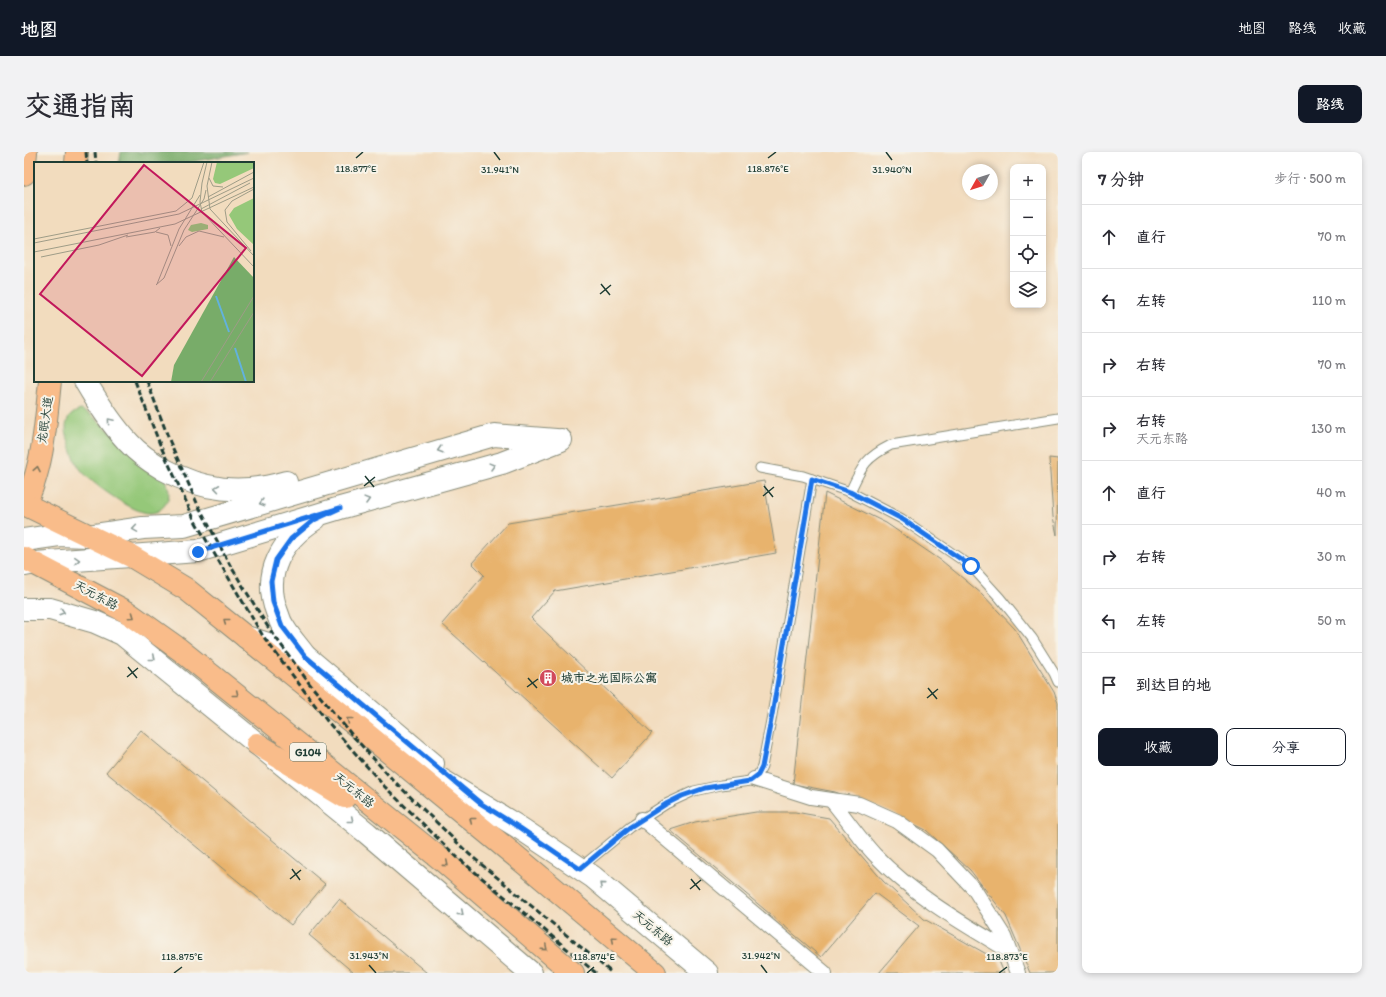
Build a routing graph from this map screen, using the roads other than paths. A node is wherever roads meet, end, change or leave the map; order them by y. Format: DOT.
graph roads {
  1 [pos="26,152"];
  2 [pos="77,152"];
  3 [pos="76,162"];
  4 [pos="24,174"];
  5 [pos="50,382"];
  6 [pos="85,382"];
  7 [pos="1058,418"];
  8 [pos="406,460"];
  9 [pos="760,468"];
  10 [pos="812,479"];
  11 [pos="850,492"];
  12 [pos="340,508"];
  13 [pos="24,509"];
  14 [pos="60,535"];
  15 [pos="88,536"];
  16 [pos="24,540"];
  17 [pos="131,556"];
  18 [pos="27,562"];
  19 [pos="24,609"];
  20 [pos="246,637"];
  21 [pos="305,656"];
  22 [pos="1058,682"];
  23 [pos="369,736"];
  24 [pos="257,744"];
  25 [pos="754,779"];
  26 [pos="831,800"];
  27 [pos="480,803"];
  28 [pos="642,819"];
  29 [pos="421,844"];
  30 [pos="524,863"];
  31 [pos="580,869"];
  32 [pos="1009,951"];
  33 [pos="531,973"];
  34 [pos="573,973"];
  35 [pos="655,973"];
  36 [pos="707,973"];
  37 [pos="825,973"];
  38 [pos="1018,973"];
  1 -- 4 [label="main road"];
  2 -- 3 [label="main road"];
  13 -- 5 [label="main road, 龙眠大道, one-way"];
  8 -- 6 [label="street, one-way"];
  7 -- 11 [label="lane"];
  12 -- 8 [label="street, one-way"];
  8 -- 15 [label="street, one-way"];
  9 -- 10 [label="lane"];
  10 -- 11 [label="lane"];
  10 -- 25 [label="lane"];
  11 -- 22 [label="lane"];
  12 -- 17 [label="street"];
  12 -- 21 [label="street"];
  13 -- 14 [label="street"];
  13 -- 15 [label="main road, 天元东路"];
  14 -- 15 [label="street"];
  14 -- 16 [label="street"];
  14 -- 17 [label="street"];
  15 -- 17 [label="main road, 天元东路"];
  18 -- 17 [label="street, one-way"];
  20 -- 17 [label="main road, 天元东路, one-way"];
  18 -- 29 [label="main road, 天元东路 / G104, one-way"];
  19 -- 24 [label="street, 天元东路, one-way"];
  20 -- 21 [label="street, 天元东路"];
  23 -- 20 [label="main road, 天元东路, one-way"];
  21 -- 27 [label="street, 天元东路"];
  23 -- 27 [label="street, 天元东路"];
  30 -- 23 [label="main road, 天元东路, one-way"];
  24 -- 29 [label="main road"];
  24 -- 33 [label="street, 天元东路, one-way"];
  25 -- 26 [label="street"];
  25 -- 28 [label="lane"];
  26 -- 32 [label="street"];
  26 -- 32 [label="street"];
  27 -- 30 [label="street, 天元东路"];
  27 -- 31 [label="street, 天元东路"];
  28 -- 31 [label="lane"];
  28 -- 37 [label="street"];
  29 -- 34 [label="main road, 天元东路 / G104, one-way"];
  35 -- 30 [label="main road, 天元东路, one-way"];
  36 -- 31 [label="street, 天元东路, one-way"];
  32 -- 38 [label="street"];
}
